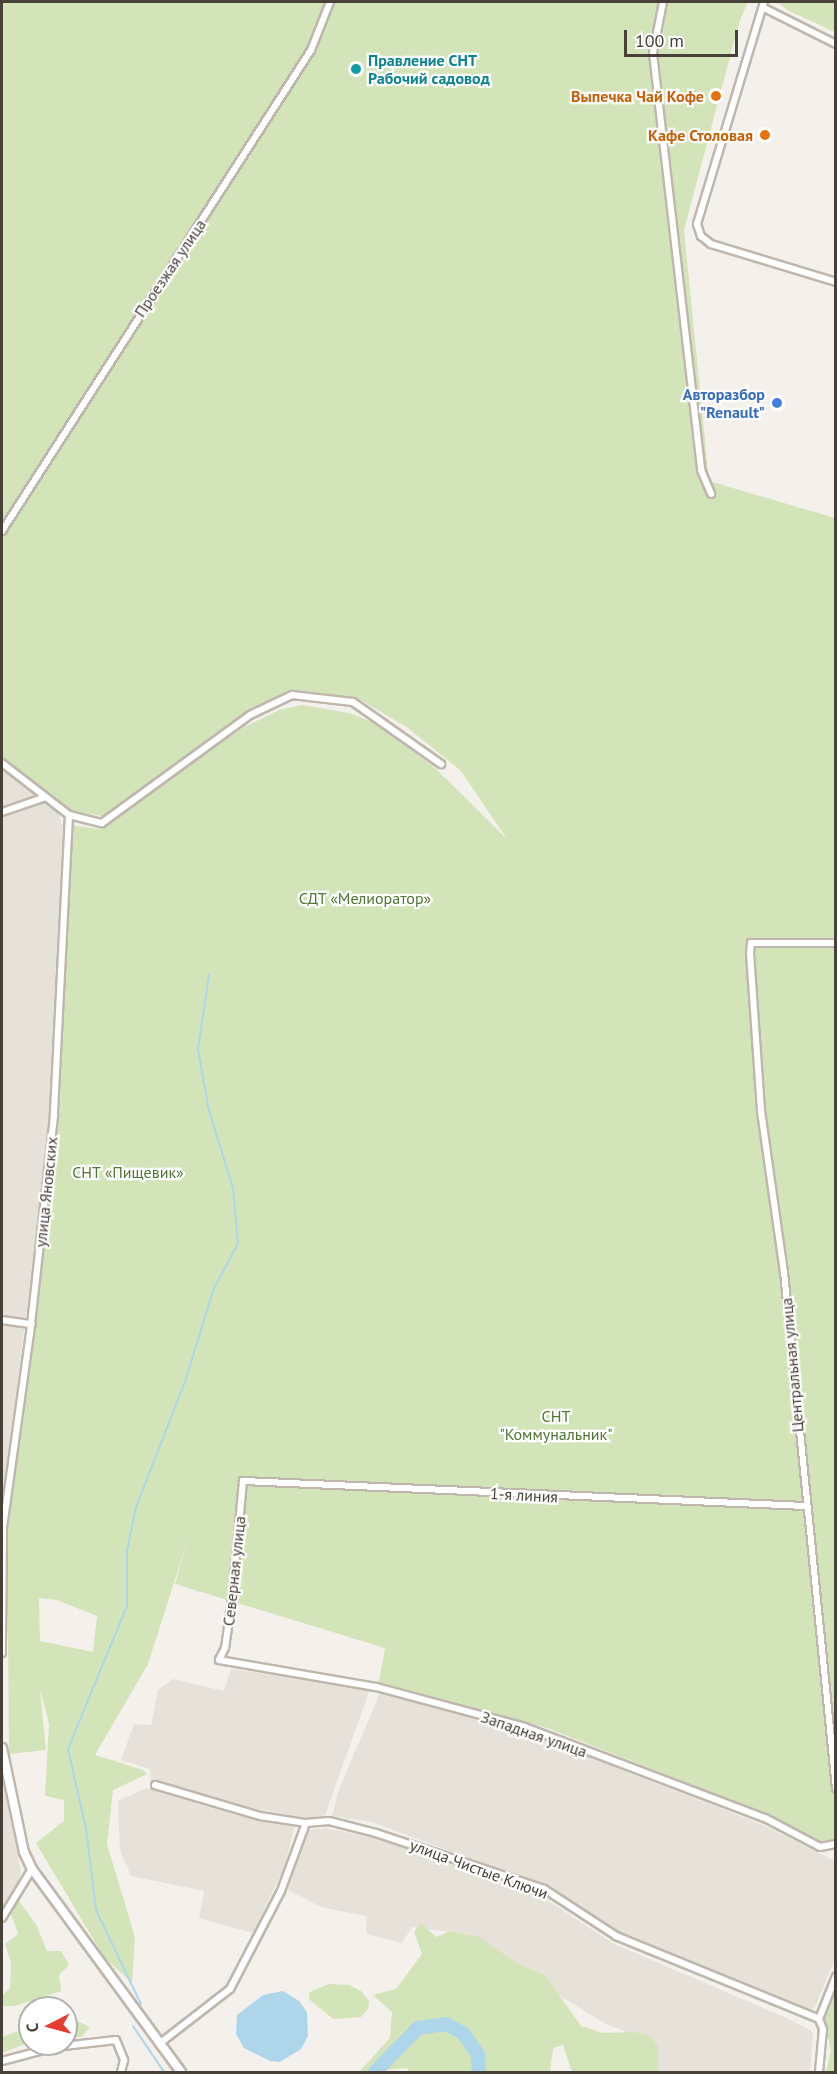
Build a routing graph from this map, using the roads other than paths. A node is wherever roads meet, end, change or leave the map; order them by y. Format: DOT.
graph roads {
  1 [pos="330,2"];
  2 [pos="663,2"];
  3 [pos="764,5"];
  4 [pos="836,44"];
  5 [pos="836,282"];
  6 [pos="711,494"];
  7 [pos="2,531"];
  8 [pos="2,763"];
  9 [pos="441,764"];
  10 [pos="46,797"];
  11 [pos="2,812"];
  12 [pos="69,815"];
  13 [pos="836,944"];
  14 [pos="2,1320"];
  15 [pos="32,1324"];
  16 [pos="243,1481"];
  17 [pos="805,1506"];
  18 [pos="2,1653"];
  19 [pos="219,1660"];
  20 [pos="2,1748"];
  21 [pos="155,1785"];
  22 [pos="836,1788"];
  23 [pos="306,1823"];
  24 [pos="836,1844"];
  25 [pos="32,1869"];
  26 [pos="2,1918"];
  27 [pos="836,1976"];
  28 [pos="819,2019"];
  29 [pos="159,2044"];
  30 [pos="2,2061"];
  31 [pos="121,2073"];
  32 [pos="181,2073"];
  33 [pos="819,2073"];
  1 -- 7 [label="street, Проезжая улица"];
  2 -- 6 [label="street"];
  3 -- 4 [label="street"];
  3 -- 5 [label="street"];
  8 -- 10 [label="street"];
  9 -- 12 [label="street"];
  10 -- 11 [label="street"];
  10 -- 12 [label="street"];
  12 -- 15 [label="street, улица Яновских"];
  13 -- 17 [label="street, Центральная улица"];
  14 -- 15 [label="street"];
  15 -- 18 [label="street, улица Яновских"];
  16 -- 17 [label="street, 1-я линия"];
  16 -- 19 [label="street, Северная улица"];
  17 -- 22 [label="street, Центральная улица"];
  19 -- 24 [label="street, Западная улица"];
  20 -- 25 [label="street"];
  21 -- 23 [label="street, улица Чистые Ключи"];
  23 -- 28 [label="street, улица Чистые Ключи"];
  23 -- 29 [label="street"];
  25 -- 26 [label="street"];
  25 -- 29 [label="street"];
  27 -- 28 [label="street"];
  28 -- 33 [label="street"];
  29 -- 32 [label="street"];
  30 -- 31 [label="street"];
}
